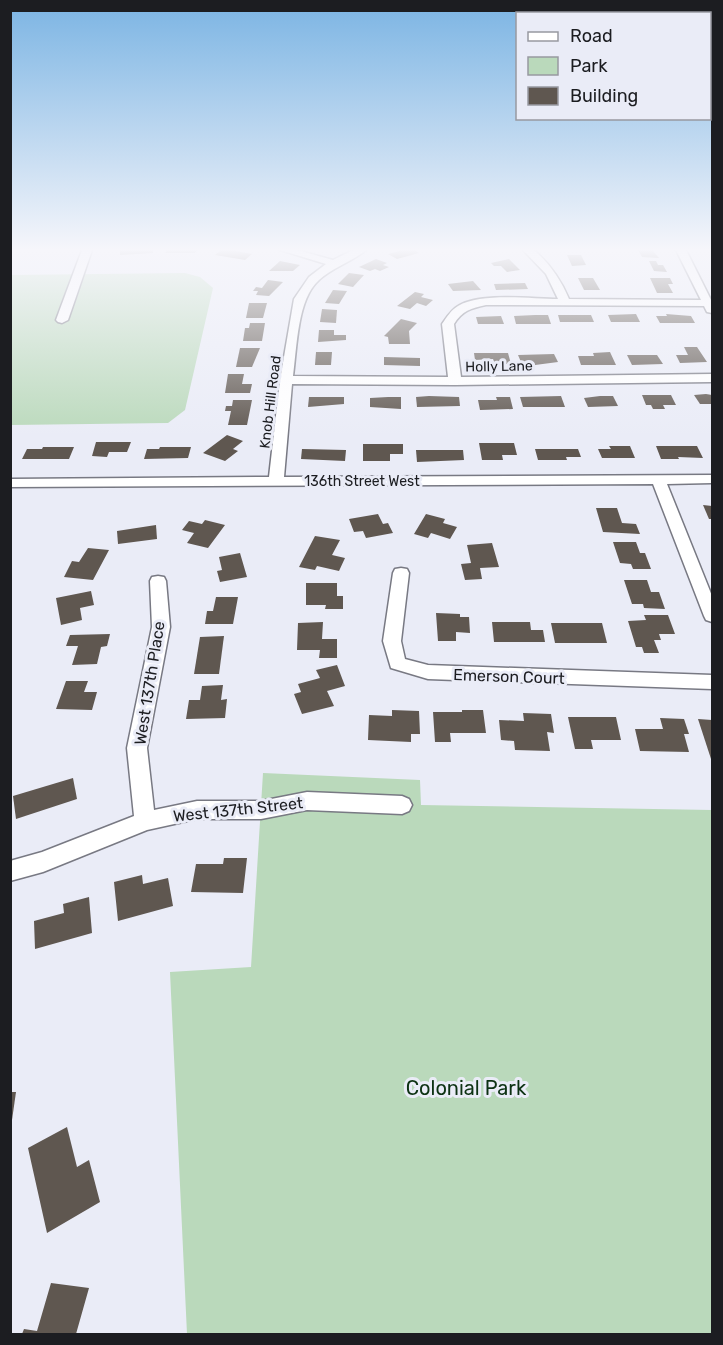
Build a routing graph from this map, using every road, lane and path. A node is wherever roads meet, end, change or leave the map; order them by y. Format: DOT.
graph roads {
  1 [pos="65,313"];
  2 [pos="297,313"];
  3 [pos="454,313"];
  4 [pos="62,320"];
  5 [pos="712,378"];
  6 [pos="286,380"];
  7 [pos="455,381"];
  8 [pos="658,479"];
  9 [pos="712,479"];
  10 [pos="276,482"];
  11 [pos="10,483"];
  12 [pos="401,573"];
  13 [pos="158,581"];
  14 [pos="712,616"];
  15 [pos="712,682"];
  16 [pos="402,805"];
  17 [pos="146,821"];
  18 [pos="10,871"];
  1 -- 4 [label="street"];
  2 -- 6 [label="street, Knob Hill Road"];
  3 -- 7 [label="street"];
  5 -- 7 [label="street, Holly Lane"];
  6 -- 7 [label="street, Holly Lane"];
  6 -- 10 [label="street, Knob Hill Road"];
  8 -- 9 [label="street, 136th Street West"];
  8 -- 10 [label="street, 136th Street West"];
  8 -- 14 [label="street"];
  10 -- 11 [label="street, 136th Street West"];
  12 -- 15 [label="street, Emerson Court"];
  13 -- 17 [label="street, West 137th Place"];
  16 -- 17 [label="street, West 137th Street"];
  17 -- 18 [label="street, West 137th Street"];
}
